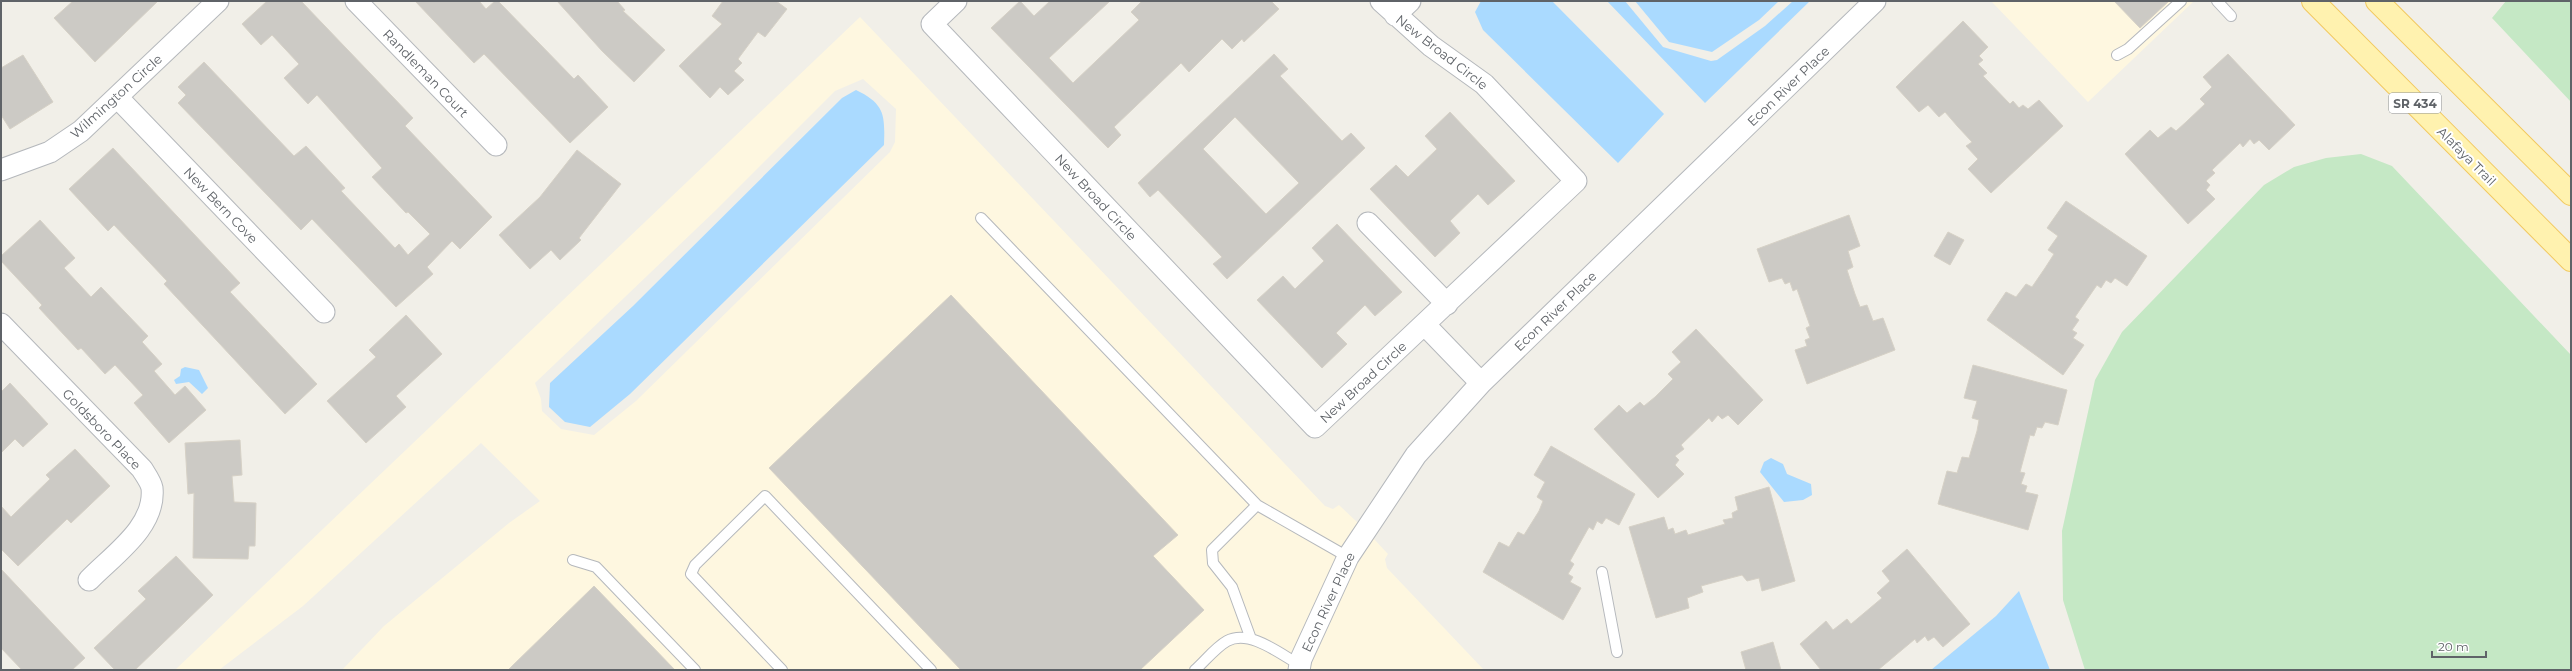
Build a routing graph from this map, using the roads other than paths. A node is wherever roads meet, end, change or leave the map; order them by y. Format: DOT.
graph roads {
  1 [pos="218,1"];
  2 [pos="356,1"];
  3 [pos="956,1"];
  4 [pos="1875,1"];
  5 [pos="2181,1"];
  6 [pos="2217,1"];
  7 [pos="2314,1"];
  8 [pos="2378,1"];
  9 [pos="1396,6"];
  10 [pos="2231,16"];
  11 [pos="2117,55"];
  12 [pos="117,97"];
  13 [pos="496,145"];
  14 [pos="1,170"];
  15 [pos="2571,194"];
  16 [pos="981,218"];
  17 [pos="1368,223"];
  18 [pos="2571,260"];
  19 [pos="1447,304"];
  20 [pos="324,312"];
  21 [pos="1425,325"];
  22 [pos="2,326"];
  23 [pos="1480,383"];
  24 [pos="1257,505"];
  25 [pos="1348,557"];
  26 [pos="573,560"];
  27 [pos="1602,572"];
  28 [pos="89,580"];
  29 [pos="1251,639"];
  30 [pos="1617,652"];
  31 [pos="1299,668"];
  32 [pos="695,670"];
  33 [pos="782,670"];
  34 [pos="931,670"];
  35 [pos="1195,670"];
  1 -- 12 [label="street, Wilmington Circle"];
  2 -- 13 [label="street, Randleman Court"];
  3 -- 21 [label="street, New Broad Circle"];
  4 -- 23 [label="street, Econ River Place"];
  5 -- 11 [label="lane"];
  6 -- 10 [label="lane"];
  7 -- 18 [label="main road, Alafaya Trail / SR 434"];
  8 -- 15 [label="main road"];
  9 -- 19 [label="street, New Broad Circle"];
  12 -- 14 [label="street, Wilmington Circle"];
  12 -- 20 [label="street, New Bern Cove"];
  16 -- 24 [label="lane"];
  17 -- 19 [label="street"];
  19 -- 21 [label="street, New Broad Circle"];
  21 -- 23 [label="street"];
  22 -- 28 [label="street, Goldsboro Place"];
  23 -- 25 [label="street, Econ River Place"];
  24 -- 25 [label="lane"];
  24 -- 29 [label="lane"];
  25 -- 31 [label="street, Econ River Place"];
  26 -- 32 [label="lane"];
  27 -- 30 [label="lane"];
  29 -- 31 [label="lane"];
  29 -- 35 [label="lane"];
  33 -- 34 [label="lane"];
}
